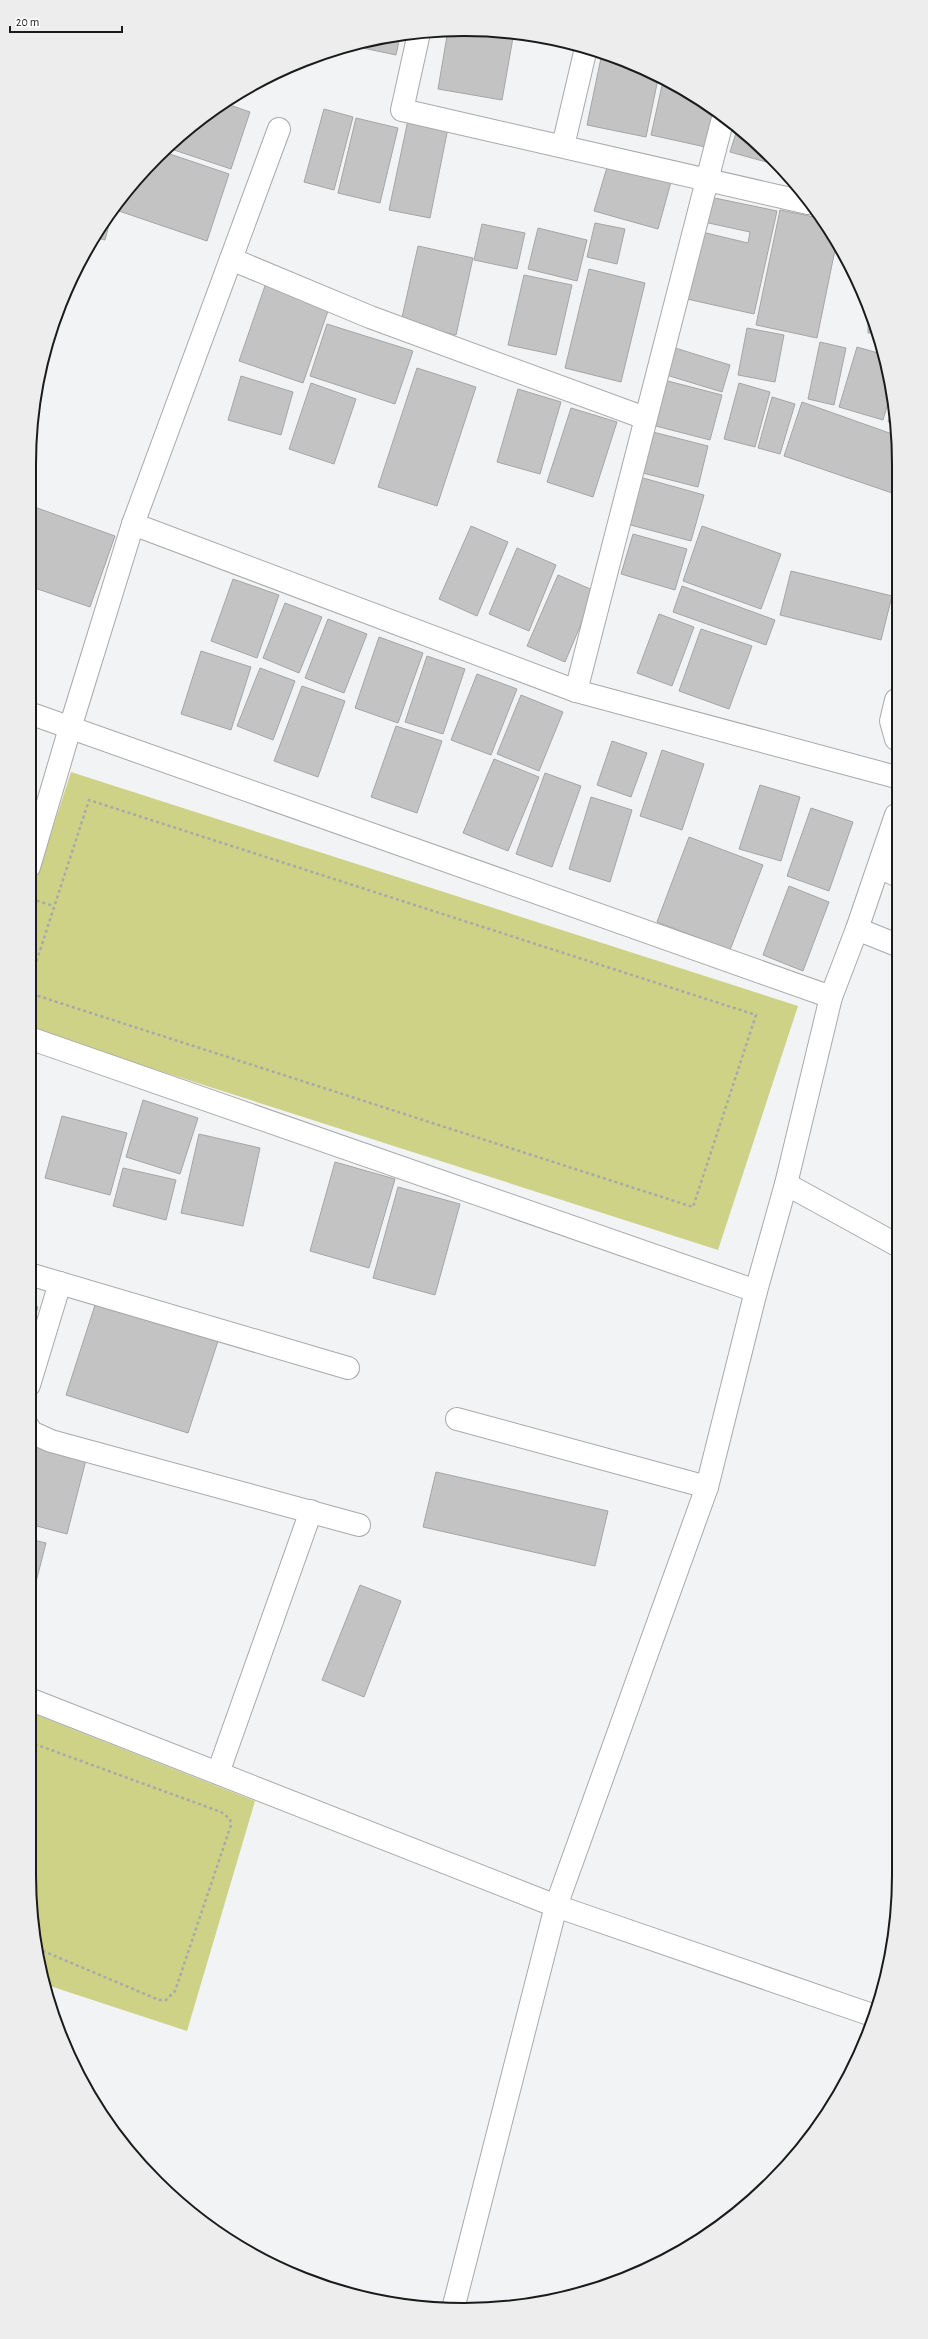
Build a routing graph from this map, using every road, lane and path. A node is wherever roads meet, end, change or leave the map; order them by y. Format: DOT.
graph roads {
  1 [pos="418,39"];
  2 [pos="585,54"];
  3 [pos="722,122"];
  4 [pos="279,129"];
  5 [pos="563,146"];
  6 [pos="706,180"];
  7 [pos="803,202"];
  8 [pos="231,259"];
  9 [pos="645,418"];
  10 [pos="133,524"];
  11 [pos="576,690"];
  12 [pos="36,716"];
  13 [pos="70,728"];
  14 [pos="892,775"];
  15 [pos="36,843"];
  16 [pos="892,843"];
  17 [pos="888,871"];
  18 [pos="36,900"];
  19 [pos="54,906"];
  20 [pos="857,929"];
  21 [pos="892,943"];
  22 [pos="36,962"];
  23 [pos="36,995"];
  24 [pos="831,997"];
  25 [pos="36,1040"];
  26 [pos="786,1184"];
  27 [pos="892,1242"];
  28 [pos="36,1276"];
  29 [pos="60,1283"];
  30 [pos="756,1291"];
  31 [pos="36,1362"];
  32 [pos="348,1368"];
  33 [pos="457,1420"];
  34 [pos="36,1434"];
  35 [pos="707,1487"];
  36 [pos="311,1511"];
  37 [pos="359,1525"];
  38 [pos="36,1702"];
  39 [pos="36,1745"];
  40 [pos="218,1773"];
  41 [pos="556,1906"];
  42 [pos="43,1951"];
  43 [pos="869,2014"];
  44 [pos="455,2303"];
  1 -- 5 [label="street"];
  2 -- 5 [label="street"];
  3 -- 6 [label="street"];
  4 -- 8 [label="street"];
  5 -- 6 [label="street"];
  6 -- 7 [label="street"];
  6 -- 9 [label="street"];
  8 -- 9 [label="street"];
  8 -- 10 [label="street"];
  9 -- 11 [label="street"];
  10 -- 11 [label="street"];
  10 -- 13 [label="street"];
  11 -- 14 [label="street"];
  12 -- 13 [label="street"];
  13 -- 15 [label="street"];
  13 -- 24 [label="street"];
  16 -- 17 [label="street"];
  17 -- 20 [label="street"];
  18 -- 19 [label="path"];
  19 -- 22 [label="path"];
  19 -- 23 [label="path"];
  20 -- 21 [label="street"];
  20 -- 24 [label="street"];
  24 -- 26 [label="street"];
  25 -- 30 [label="street"];
  26 -- 27 [label="street"];
  26 -- 30 [label="street"];
  28 -- 29 [label="street"];
  29 -- 31 [label="street"];
  29 -- 32 [label="street"];
  30 -- 35 [label="street"];
  33 -- 35 [label="street"];
  34 -- 36 [label="street"];
  35 -- 41 [label="street"];
  36 -- 37 [label="street"];
  36 -- 40 [label="street"];
  38 -- 40 [label="street"];
  39 -- 42 [label="path"];
  40 -- 41 [label="street"];
  41 -- 43 [label="street"];
  41 -- 44 [label="street"];
}
